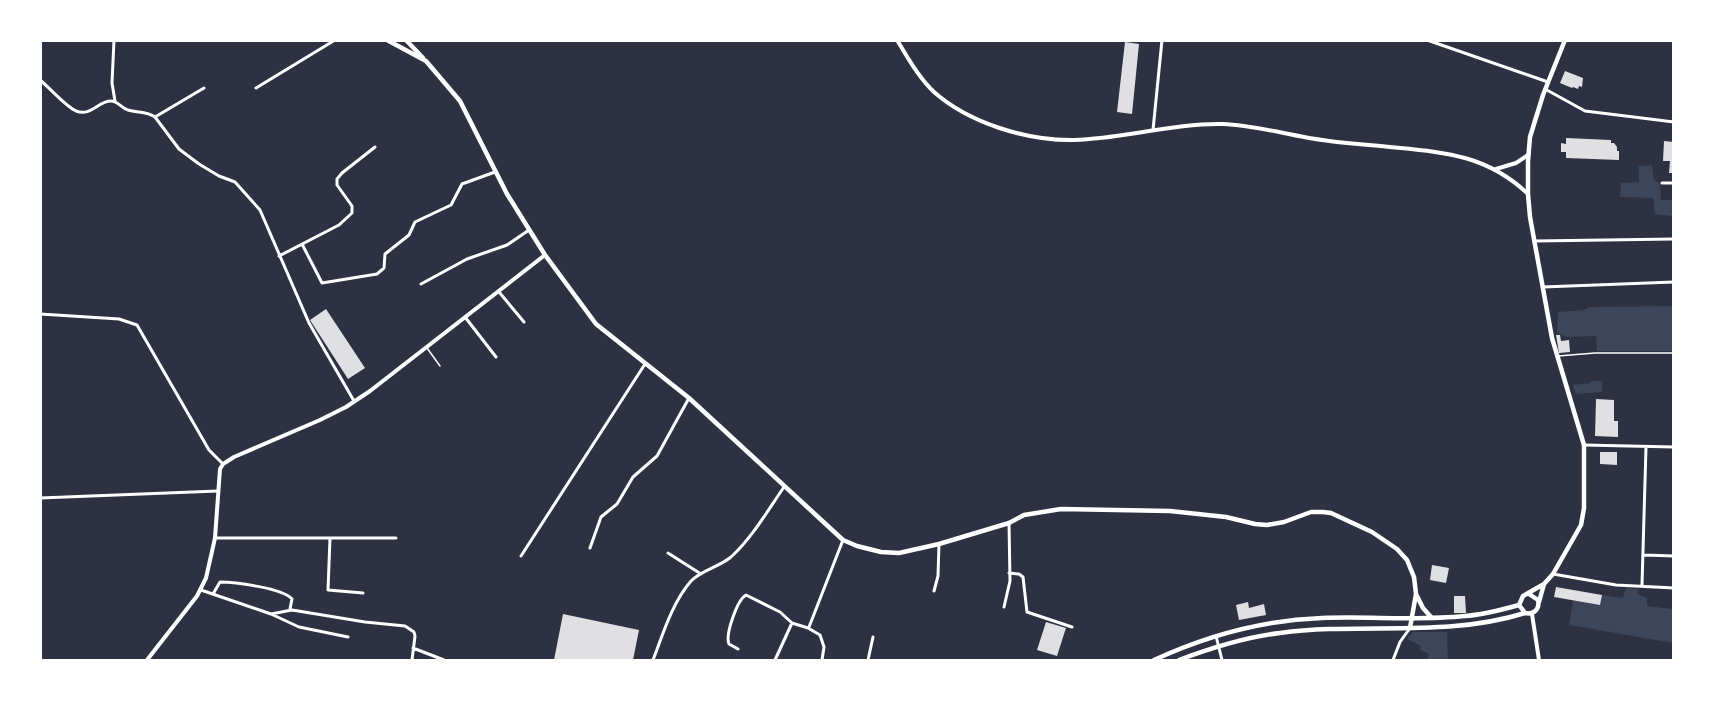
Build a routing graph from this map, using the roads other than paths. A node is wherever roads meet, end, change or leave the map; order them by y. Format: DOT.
graph roads {
  1 [pos="114,40"];
  2 [pos="335,40"];
  3 [pos="387,40"];
  4 [pos="406,40"];
  5 [pos="897,40"];
  6 [pos="1162,40"];
  7 [pos="1427,40"];
  8 [pos="1565,40"];
  9 [pos="426,61"];
  10 [pos="40,80"];
  11 [pos="1548,82"];
  12 [pos="204,88"];
  13 [pos="256,88"];
  14 [pos="1545,89"];
  15 [pos="115,101"];
  16 [pos="155,117"];
  17 [pos="1674,122"];
  18 [pos="1153,130"];
  19 [pos="375,147"];
  20 [pos="1528,155"];
  21 [pos="1496,169"];
  22 [pos="495,172"];
  23 [pos="1662,183"];
  24 [pos="1674,183"];
  25 [pos="1528,194"];
  26 [pos="529,230"];
  27 [pos="1674,239"];
  28 [pos="1535,241"];
  29 [pos="302,244"];
  30 [pos="545,255"];
  31 [pos="279,256"];
  32 [pos="1674,282"];
  33 [pos="421,284"];
  34 [pos="1542,287"];
  35 [pos="498,292"];
  36 [pos="40,314"];
  37 [pos="465,317"];
  38 [pos="524,322"];
  39 [pos="426,348"];
  40 [pos="1674,353"];
  41 [pos="1556,356"];
  42 [pos="496,357"];
  43 [pos="645,364"];
  44 [pos="440,366"];
  45 [pos="689,398"];
  46 [pos="354,401"];
  47 [pos="1584,445"];
  48 [pos="1646,447"];
  49 [pos="1674,447"];
  50 [pos="223,464"];
  51 [pos="785,486"];
  52 [pos="218,490"];
  53 [pos="40,498"];
  54 [pos="1009,523"];
  55 [pos="214,538"];
  56 [pos="330,538"];
  57 [pos="396,538"];
  58 [pos="843,540"];
  59 [pos="939,544"];
  60 [pos="590,548"];
  61 [pos="668,553"];
  62 [pos="1644,555"];
  63 [pos="521,556"];
  64 [pos="1674,556"];
  65 [pos="1009,573"];
  66 [pos="700,574"];
  67 [pos="1553,574"];
  68 [pos="1544,584"];
  69 [pos="1642,585"];
  70 [pos="1674,588"];
  71 [pos="201,590"];
  72 [pos="934,591"];
  73 [pos="363,593"];
  74 [pos="213,594"];
  75 [pos="1416,594"];
  76 [pos="1526,594"];
  77 [pos="1539,603"];
  78 [pos="1519,605"];
  79 [pos="1004,607"];
  80 [pos="289,610"];
  81 [pos="1525,613"];
  82 [pos="271,614"];
  83 [pos="1532,614"];
  84 [pos="1413,617"];
  85 [pos="1431,617"];
  86 [pos="792,623"];
  87 [pos="1072,627"];
  88 [pos="808,628"];
  89 [pos="1410,628"];
  90 [pos="1216,636"];
  91 [pos="348,637"];
  92 [pos="873,637"];
  93 [pos="1219,647"];
  94 [pos="413,648"];
  95 [pos="738,649"];
  96 [pos="147,660"];
  97 [pos="412,660"];
  98 [pos="444,660"];
  99 [pos="653,660"];
  100 [pos="775,660"];
  101 [pos="822,660"];
  102 [pos="868,660"];
  103 [pos="1154,660"];
  104 [pos="1179,660"];
  105 [pos="1220,660"];
  106 [pos="1393,660"];
  107 [pos="1539,660"];
  1 -- 15 [label="street"];
  2 -- 13 [label="street"];
  3 -- 9 [label="main road"];
  4 -- 9 [label="main road"];
  5 -- 18 [label="street"];
  6 -- 18 [label="street"];
  7 -- 11 [label="street"];
  8 -- 11 [label="main road"];
  9 -- 22 [label="main road"];
  10 -- 15 [label="street"];
  11 -- 14 [label="main road"];
  12 -- 16 [label="street"];
  14 -- 17 [label="street"];
  14 -- 20 [label="main road"];
  15 -- 16 [label="street"];
  16 -- 31 [label="street"];
  18 -- 21 [label="street"];
  19 -- 29 [label="street"];
  20 -- 21 [label="street"];
  20 -- 25 [label="main road"];
  21 -- 25 [label="street"];
  22 -- 26 [label="main road"];
  22 -- 29 [label="street"];
  23 -- 24 [label="street"];
  25 -- 28 [label="main road"];
  26 -- 30 [label="main road"];
  26 -- 33 [label="street"];
  27 -- 28 [label="street"];
  28 -- 34 [label="main road"];
  29 -- 31 [label="street"];
  30 -- 35 [label="street"];
  30 -- 43 [label="main road"];
  31 -- 46 [label="street"];
  32 -- 34 [label="street"];
  34 -- 41 [label="main road"];
  35 -- 37 [label="street"];
  35 -- 38 [label="street"];
  36 -- 50 [label="street"];
  37 -- 39 [label="street"];
  37 -- 42 [label="street"];
  39 -- 44 [label="lane"];
  39 -- 46 [label="street"];
  40 -- 41 [label="lane"];
  41 -- 47 [label="main road"];
  43 -- 45 [label="main road"];
  43 -- 63 [label="street"];
  45 -- 51 [label="main road"];
  45 -- 60 [label="street"];
  46 -- 50 [label="street"];
  47 -- 48 [label="street"];
  47 -- 67 [label="main road"];
  48 -- 49 [label="street"];
  48 -- 62 [label="street"];
  50 -- 52 [label="street"];
  51 -- 58 [label="main road"];
  51 -- 66 [label="street"];
  52 -- 53 [label="street"];
  52 -- 55 [label="street"];
  54 -- 59 [label="main road"];
  54 -- 65 [label="street"];
  54 -- 75 [label="main road"];
  55 -- 56 [label="street"];
  55 -- 71 [label="street"];
  56 -- 57 [label="street"];
  56 -- 73 [label="street"];
  58 -- 59 [label="main road"];
  58 -- 88 [label="street"];
  59 -- 72 [label="street"];
  61 -- 66 [label="street"];
  62 -- 64 [label="street"];
  62 -- 69 [label="street"];
  65 -- 79 [label="street"];
  65 -- 87 [label="street"];
  66 -- 99 [label="street"];
  67 -- 68 [label="main road"];
  67 -- 69 [label="street"];
  68 -- 76 [label="main road"];
  68 -- 77 [label="main road"];
  69 -- 70 [label="street"];
  71 -- 74 [label="street"];
  71 -- 96 [label="street"];
  74 -- 80 [label="street"];
  74 -- 82 [label="street"];
  75 -- 84 [label="main road"];
  75 -- 85 [label="main road"];
  76 -- 77 [label="main road"];
  76 -- 78 [label="main road"];
  77 -- 83 [label="main road"];
  78 -- 81 [label="main road"];
  78 -- 85 [label="main road"];
  80 -- 82 [label="street"];
  80 -- 94 [label="street"];
  81 -- 83 [label="main road"];
  81 -- 89 [label="main road"];
  82 -- 91 [label="street"];
  83 -- 107 [label="street"];
  84 -- 85 [label="main road"];
  84 -- 89 [label="main road"];
  84 -- 90 [label="main road"];
  86 -- 88 [label="street"];
  86 -- 95 [label="street"];
  86 -- 100 [label="street"];
  88 -- 101 [label="street"];
  89 -- 93 [label="main road"];
  89 -- 106 [label="street"];
  90 -- 93 [label="street"];
  90 -- 103 [label="main road"];
  92 -- 102 [label="street"];
  93 -- 104 [label="main road"];
  93 -- 105 [label="street"];
  94 -- 97 [label="street"];
  94 -- 98 [label="street"];
}
